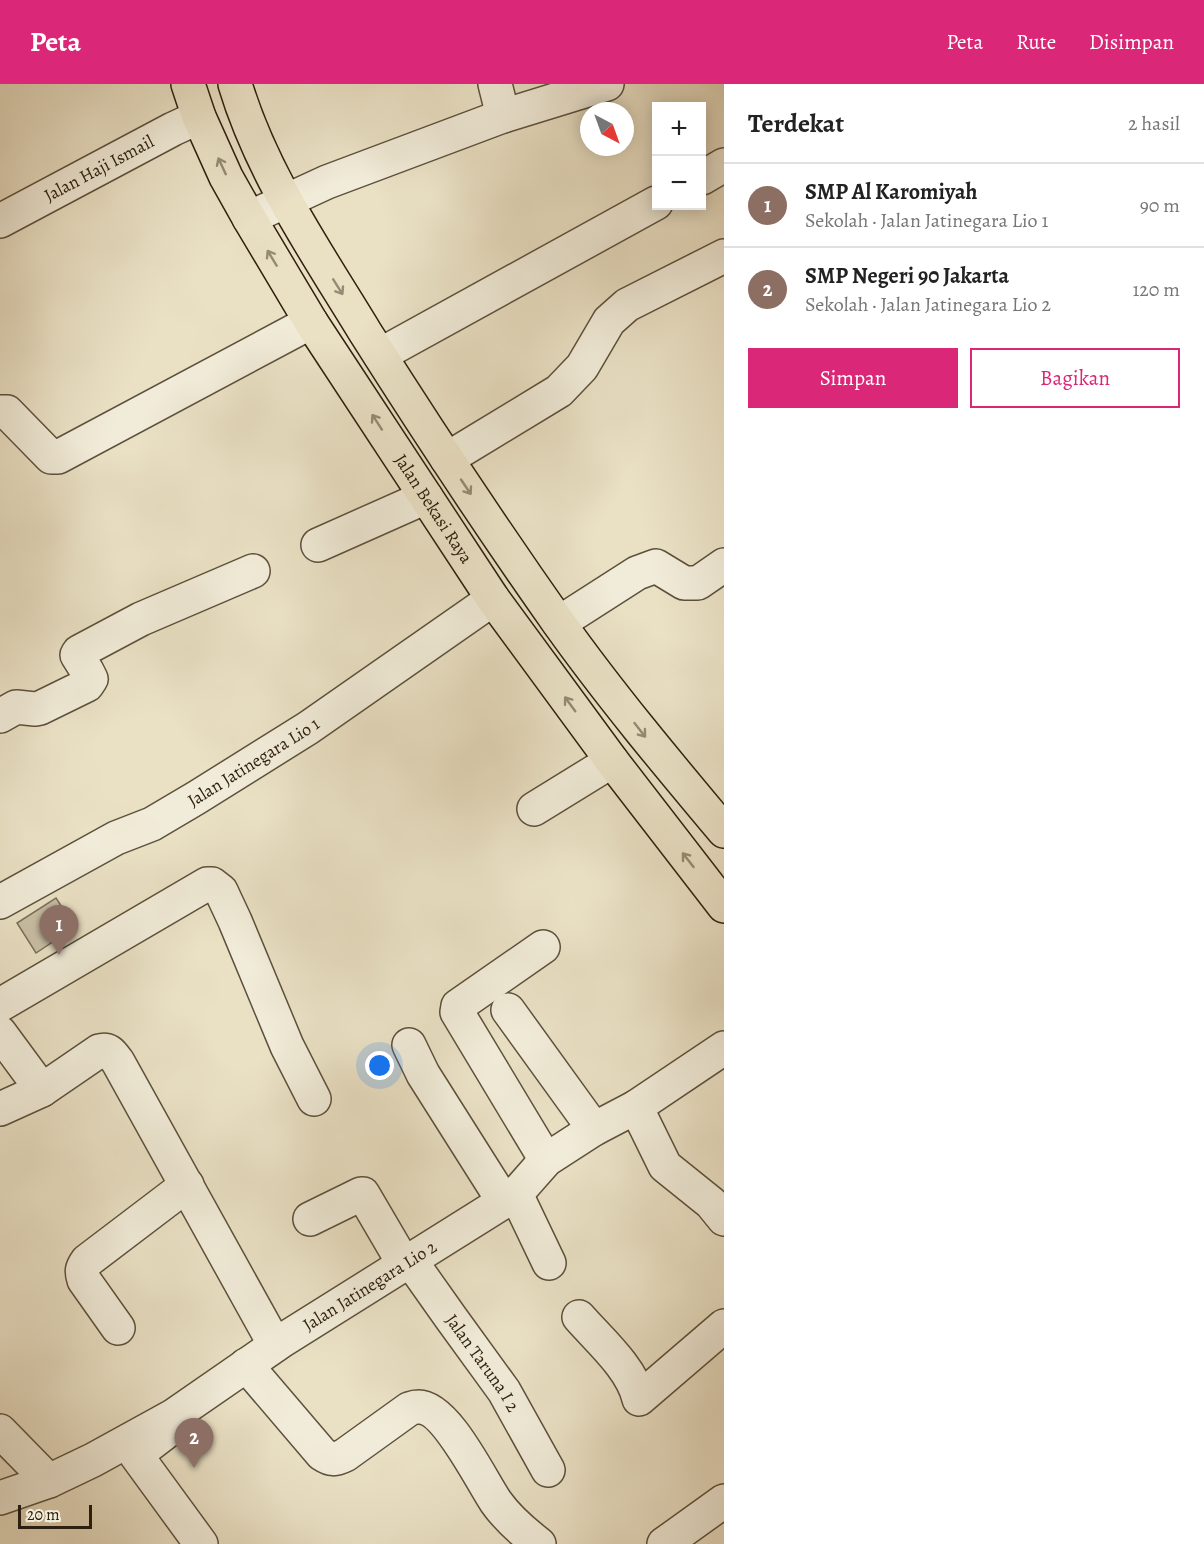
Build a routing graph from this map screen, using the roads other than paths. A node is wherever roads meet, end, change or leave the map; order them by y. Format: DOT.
graph roads {
  1 [pos="189,84"];
  2 [pos="235,84"];
  3 [pos="495,84"];
  4 [pos="607,84"];
  5 [pos="503,116"];
  6 [pos="199,117"];
  7 [pos="724,165"];
  8 [pos="706,176"];
  9 [pos="286,201"];
  10 [pos="652,206"];
  11 [pos="249,218"];
  12 [pos="0,221"];
  13 [pos="724,256"];
  14 [pos="311,322"];
  15 [pos="380,355"];
  16 [pos="0,412"];
  17 [pos="447,459"];
  18 [pos="426,497"];
  19 [pos="318,545"];
  20 [pos="724,565"];
  21 [pos="254,571"];
  22 [pos="493,599"];
  23 [pos="559,623"];
  24 [pos="0,716"];
  25 [pos="612,761"];
  26 [pos="534,809"];
  27 [pos="724,831"];
  28 [pos="0,902"];
  29 [pos="724,906"];
  30 [pos="543,946"];
  31 [pos="0,1005"];
  32 [pos="508,1010"];
  33 [pos="0,1033"];
  34 [pos="409,1045"];
  35 [pos="724,1048"];
  36 [pos="42,1090"];
  37 [pos="314,1099"];
  38 [pos="636,1107"];
  39 [pos="0,1109"];
  40 [pos="594,1129"];
  41 [pos="546,1160"];
  42 [pos="187,1185"];
  43 [pos="510,1198"];
  44 [pos="310,1219"];
  45 [pos="724,1219"];
  46 [pos="407,1262"];
  47 [pos="549,1263"];
  48 [pos="579,1317"];
  49 [pos="724,1326"];
  50 [pos="118,1328"];
  51 [pos="275,1345"];
  52 [pos="246,1365"];
  53 [pos="173,1416"];
  54 [pos="0,1431"];
  55 [pos="548,1470"];
  56 [pos="49,1481"];
  57 [pos="0,1498"];
  58 [pos="724,1501"];
  59 [pos="201,1544"];
  60 [pos="539,1544"];
  61 [pos="664,1544"];
  1 -- 6 [label="main road, Jalan Bekasi Raya"];
  2 -- 9 [label="main road"];
  3 -- 5 [label="street"];
  4 -- 5 [label="street"];
  5 -- 9 [label="street"];
  11 -- 6 [label="main road, Jalan Bekasi Raya, one-way"];
  6 -- 12 [label="street, Jalan Haji Ismail"];
  7 -- 8 [label="street"];
  9 -- 11 [label="street"];
  9 -- 15 [label="main road, one-way"];
  10 -- 15 [label="street"];
  14 -- 11 [label="main road, Jalan Bekasi Raya, one-way"];
  13 -- 17 [label="street"];
  14 -- 16 [label="street"];
  18 -- 14 [label="main road, Jalan Bekasi Raya, one-way"];
  15 -- 17 [label="main road"];
  17 -- 23 [label="main road, one-way"];
  18 -- 19 [label="street"];
  18 -- 22 [label="main road, Jalan Bekasi Raya"];
  20 -- 23 [label="street"];
  21 -- 24 [label="street"];
  25 -- 22 [label="main road, Jalan Bekasi Raya, one-way"];
  22 -- 28 [label="street, Jalan Jatinegara Lio 1"];
  23 -- 27 [label="main road, one-way"];
  25 -- 26 [label="street"];
  29 -- 25 [label="main road, Jalan Bekasi Raya, one-way"];
  30 -- 41 [label="street"];
  31 -- 37 [label="street"];
  32 -- 40 [label="street"];
  33 -- 36 [label="street"];
  34 -- 43 [label="street"];
  35 -- 38 [label="street, Jalan Jatinegara Lio 2"];
  36 -- 39 [label="street"];
  36 -- 42 [label="street"];
  38 -- 40 [label="street, Jalan Jatinegara Lio 2"];
  38 -- 45 [label="street"];
  40 -- 41 [label="street, Jalan Jatinegara Lio 2"];
  41 -- 43 [label="street, Jalan Jatinegara Lio 2"];
  42 -- 50 [label="street"];
  42 -- 51 [label="street"];
  43 -- 46 [label="street, Jalan Jatinegara Lio 2"];
  43 -- 47 [label="street"];
  44 -- 46 [label="street, Jalan Taruna I 2"];
  46 -- 51 [label="street, Jalan Jatinegara Lio 2"];
  46 -- 55 [label="street, Jalan Taruna I 2"];
  48 -- 49 [label="street"];
  51 -- 52 [label="street, Jalan Jatinegara Lio 2"];
  52 -- 53 [label="street, Jalan Jatinegara Lio 2"];
  52 -- 60 [label="street"];
  53 -- 56 [label="street, Jalan Jatinegara Lio 2"];
  53 -- 59 [label="street"];
  54 -- 56 [label="street"];
  56 -- 57 [label="street, Jalan Jatinegara Lio 2"];
  58 -- 61 [label="street"];
}
